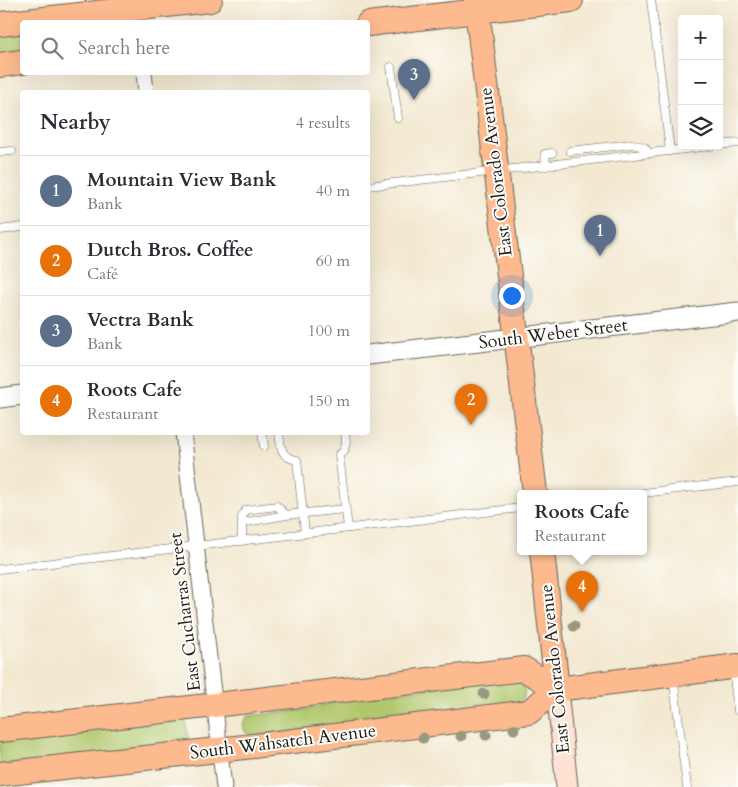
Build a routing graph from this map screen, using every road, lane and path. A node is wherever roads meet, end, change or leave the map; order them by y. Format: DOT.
graph roads {
  1 [pos="210,0"];
  2 [pos="572,0"];
  3 [pos="651,0"];
  4 [pos="476,6"];
  5 [pos="132,16"];
  6 [pos="66,20"];
  7 [pos="20,23"];
  8 [pos="0,24"];
  9 [pos="370,24"];
  10 [pos="20,62"];
  11 [pos="0,65"];
  12 [pos="391,67"];
  13 [pos="144,75"];
  14 [pos="146,90"];
  15 [pos="398,118"];
  16 [pos="738,143"];
  17 [pos="723,145"];
  18 [pos="678,150"];
  19 [pos="12,151"];
  20 [pos="570,151"];
  21 [pos="670,151"];
  22 [pos="0,152"];
  23 [pos="552,153"];
  24 [pos="649,154"];
  25 [pos="546,166"];
  26 [pos="496,171"];
  27 [pos="370,186"];
  28 [pos="20,227"];
  29 [pos="0,230"];
  30 [pos="738,312"];
  31 [pos="516,338"];
  32 [pos="370,355"];
  33 [pos="20,395"];
  34 [pos="0,398"];
  35 [pos="182,435"];
  36 [pos="262,435"];
  37 [pos="279,435"];
  38 [pos="345,435"];
  39 [pos="264,446"];
  40 [pos="738,482"];
  41 [pos="535,490"];
  42 [pos="647,493"];
  43 [pos="517,508"];
  44 [pos="345,509"];
  45 [pos="303,514"];
  46 [pos="286,515"];
  47 [pos="242,522"];
  48 [pos="348,528"];
  49 [pos="305,533"];
  50 [pos="242,541"];
  51 [pos="196,546"];
  52 [pos="542,555"];
  53 [pos="0,569"];
  54 [pos="736,666"];
  55 [pos="673,674"];
  56 [pos="557,689"];
  57 [pos="215,705"];
  58 [pos="738,711"];
  59 [pos="0,730"];
  60 [pos="220,750"];
  61 [pos="0,774"];
  62 [pos="224,787"];
  63 [pos="567,787"];
  64 [pos="687,787"];
  1 -- 5 [label="main road"];
  2 -- 4 [label="main road"];
  3 -- 21 [label="lane"];
  4 -- 9 [label="main road"];
  4 -- 26 [label="main road, East Colorado Avenue"];
  5 -- 6 [label="main road"];
  7 -- 8 [label="main road"];
  10 -- 11 [label="main road"];
  12 -- 15 [label="lane"];
  13 -- 14 [label="street"];
  16 -- 17 [label="lane"];
  18 -- 21 [label="lane"];
  19 -- 22 [label="lane"];
  20 -- 24 [label="lane"];
  21 -- 24 [label="lane"];
  23 -- 25 [label="lane"];
  24 -- 25 [label="lane"];
  25 -- 26 [label="lane"];
  26 -- 27 [label="lane"];
  26 -- 31 [label="main road, East Colorado Avenue"];
  28 -- 29 [label="lane"];
  30 -- 31 [label="street, South Weber Street"];
  31 -- 32 [label="street, South Weber Street"];
  31 -- 41 [label="main road, East Colorado Avenue"];
  33 -- 34 [label="street"];
  35 -- 51 [label="street, East Cucharras Street"];
  36 -- 39 [label="lane"];
  37 -- 45 [label="lane"];
  38 -- 44 [label="lane"];
  40 -- 42 [label="lane"];
  43 -- 48 [label="lane"];
  44 -- 45 [label="lane"];
  44 -- 48 [label="lane"];
  45 -- 46 [label="lane"];
  45 -- 49 [label="lane"];
  46 -- 47 [label="lane"];
  46 -- 47 [label="lane"];
  47 -- 50 [label="lane"];
  48 -- 49 [label="lane"];
  49 -- 50 [label="lane"];
  50 -- 51 [label="lane"];
  51 -- 53 [label="lane"];
  51 -- 57 [label="street, East Cucharras Street"];
  52 -- 56 [label="main road, East Colorado Avenue"];
  54 -- 55 [label="main road"];
  54 -- 58 [label="lane"];
  55 -- 56 [label="main road"];
  55 -- 64 [label="lane"];
  56 -- 57 [label="main road"];
  56 -- 60 [label="main road, South Wahsatch Avenue"];
  56 -- 63 [label="main road, East Colorado Avenue"];
  57 -- 59 [label="main road"];
  57 -- 60 [label="street, East Cucharras Street"];
  60 -- 61 [label="main road, South Wahsatch Avenue"];
  60 -- 62 [label="street, East Cucharras Street"];
}
